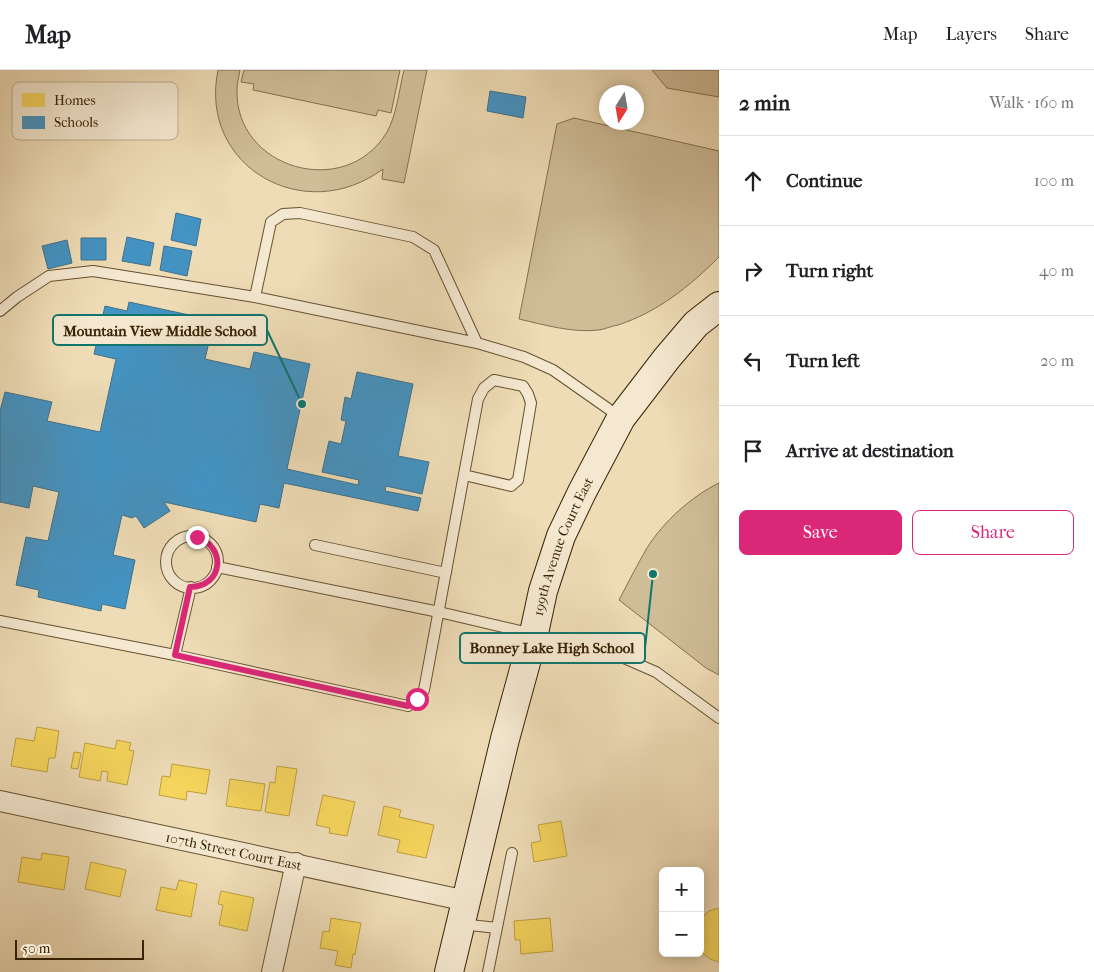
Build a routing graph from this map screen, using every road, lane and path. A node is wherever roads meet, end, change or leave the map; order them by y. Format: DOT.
graph roads {
  1 [pos="255,297"];
  2 [pos="719,306"];
  3 [pos="0,311"];
  4 [pos="476,343"];
  5 [pos="621,418"];
  6 [pos="464,475"];
  7 [pos="315,545"];
  8 [pos="218,567"];
  9 [pos="446,573"];
  10 [pos="190,587"];
  11 [pos="439,612"];
  12 [pos="0,621"];
  13 [pos="534,633"];
  14 [pos="175,655"];
  15 [pos="719,718"];
  16 [pos="0,800"];
  17 [pos="512,853"];
  18 [pos="296,863"];
  19 [pos="464,912"];
  20 [pos="497,928"];
  21 [pos="272,972"];
  22 [pos="449,972"];
  23 [pos="488,972"];
  1 -- 3 [label="lane"];
  1 -- 4 [label="lane"];
  1 -- 4 [label="lane"];
  2 -- 5 [label="main road, 199th Avenue Court East"];
  4 -- 5 [label="lane"];
  5 -- 13 [label="main road, 199th Avenue Court East"];
  6 -- 6 [label="lane"];
  6 -- 9 [label="lane"];
  7 -- 9 [label="lane"];
  8 -- 10 [label="lane"];
  8 -- 10 [label="lane"];
  8 -- 11 [label="lane"];
  9 -- 11 [label="lane"];
  10 -- 14 [label="lane"];
  11 -- 13 [label="lane"];
  11 -- 14 [label="lane"];
  12 -- 14 [label="lane"];
  13 -- 15 [label="lane"];
  13 -- 19 [label="main road, 199th Avenue Court East"];
  16 -- 18 [label="street, 107th Street Court East"];
  17 -- 20 [label="lane"];
  18 -- 19 [label="street, 107th Street Court East"];
  18 -- 21 [label="street"];
  19 -- 20 [label="lane"];
  19 -- 22 [label="main road, 199th Avenue Court East"];
  20 -- 23 [label="lane"];
}
